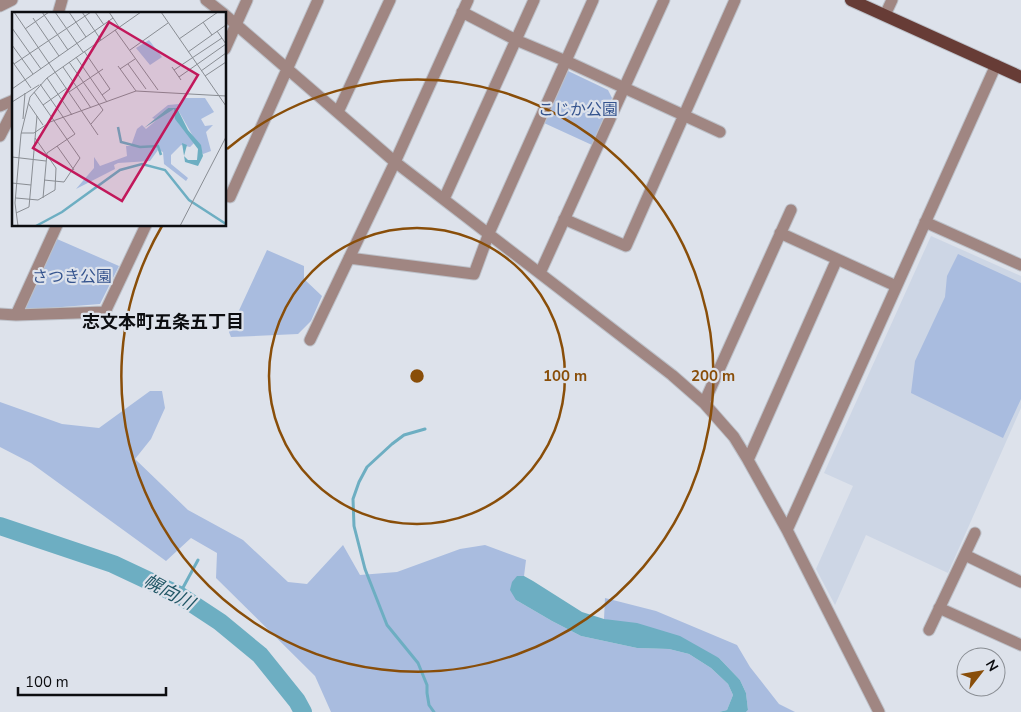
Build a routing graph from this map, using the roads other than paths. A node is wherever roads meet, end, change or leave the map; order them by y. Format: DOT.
graph roads {
  1 [pos="12,0"];
  2 [pos="206,0"];
  3 [pos="247,0"];
  4 [pos="318,0"];
  5 [pos="390,0"];
  6 [pos="468,0"];
  7 [pos="534,0"];
  8 [pos="594,0"];
  9 [pos="664,0"];
  10 [pos="735,0"];
  11 [pos="851,0"];
  12 [pos="892,0"];
  13 [pos="0,6"];
  14 [pos="222,12"];
  15 [pos="462,12"];
  16 [pos="226,15"];
  17 [pos="885,15"];
  18 [pos="236,24"];
  19 [pos="516,40"];
  20 [pos="226,47"];
  21 [pos="566,61"];
  22 [pos="996,65"];
  23 [pos="288,69"];
  24 [pos="1021,76"];
  25 [pos="624,88"];
  26 [pos="12,101"];
  27 [pos="0,106"];
  28 [pos="338,112"];
  29 [pos="12,113"];
  30 [pos="684,115"];
  31 [pos="720,132"];
  32 [pos="0,136"];
  33 [pos="395,162"];
  34 [pos="226,195"];
  35 [pos="444,199"];
  36 [pos="790,210"];
  37 [pos="564,219"];
  38 [pos="925,222"];
  39 [pos="57,226"];
  40 [pos="146,226"];
  41 [pos="489,233"];
  42 [pos="780,233"];
  43 [pos="349,258"];
  44 [pos="837,259"];
  45 [pos="1021,265"];
  46 [pos="540,273"];
  47 [pos="896,286"];
  48 [pos="0,314"];
  49 [pos="16,315"];
  50 [pos="310,340"];
  51 [pos="704,403"];
  52 [pos="748,460"];
  53 [pos="787,530"];
  54 [pos="975,533"];
  55 [pos="964,555"];
  56 [pos="1021,582"];
  57 [pos="940,608"];
  58 [pos="929,630"];
  59 [pos="1021,645"];
  60 [pos="878,712"];
  1 -- 13 [label="street"];
  2 -- 14 [label="street"];
  3 -- 18 [label="street"];
  4 -- 23 [label="street"];
  5 -- 28 [label="street"];
  6 -- 15 [label="street"];
  7 -- 19 [label="street"];
  8 -- 21 [label="street"];
  9 -- 25 [label="street"];
  10 -- 30 [label="street"];
  11 -- 17 [label="main road"];
  12 -- 17 [label="street"];
  15 -- 19 [label="street"];
  15 -- 33 [label="street"];
  16 -- 18 [label="street"];
  17 -- 22 [label="main road"];
  18 -- 20 [label="street"];
  18 -- 23 [label="street"];
  19 -- 21 [label="street"];
  19 -- 35 [label="street"];
  21 -- 25 [label="street"];
  21 -- 41 [label="street"];
  22 -- 24 [label="main road"];
  22 -- 38 [label="street"];
  23 -- 28 [label="street"];
  23 -- 34 [label="street"];
  25 -- 30 [label="street"];
  25 -- 37 [label="street"];
  26 -- 27 [label="street"];
  28 -- 33 [label="street"];
  29 -- 32 [label="street"];
  30 -- 31 [label="street"];
  30 -- 37 [label="street"];
  33 -- 35 [label="street"];
  33 -- 43 [label="street"];
  35 -- 41 [label="street"];
  36 -- 42 [label="street"];
  37 -- 46 [label="street"];
  38 -- 45 [label="street"];
  38 -- 47 [label="street"];
  39 -- 49 [label="street"];
  40 -- 49 [label="street"];
  41 -- 43 [label="street"];
  41 -- 46 [label="street"];
  42 -- 44 [label="street"];
  42 -- 51 [label="street"];
  43 -- 50 [label="street"];
  44 -- 47 [label="street"];
  44 -- 52 [label="street"];
  46 -- 51 [label="street"];
  47 -- 53 [label="street"];
  48 -- 49 [label="street"];
  51 -- 52 [label="street"];
  52 -- 53 [label="street"];
  53 -- 60 [label="street"];
  54 -- 55 [label="street"];
  55 -- 56 [label="street"];
  55 -- 57 [label="street"];
  57 -- 58 [label="street"];
  57 -- 59 [label="street"];
}
